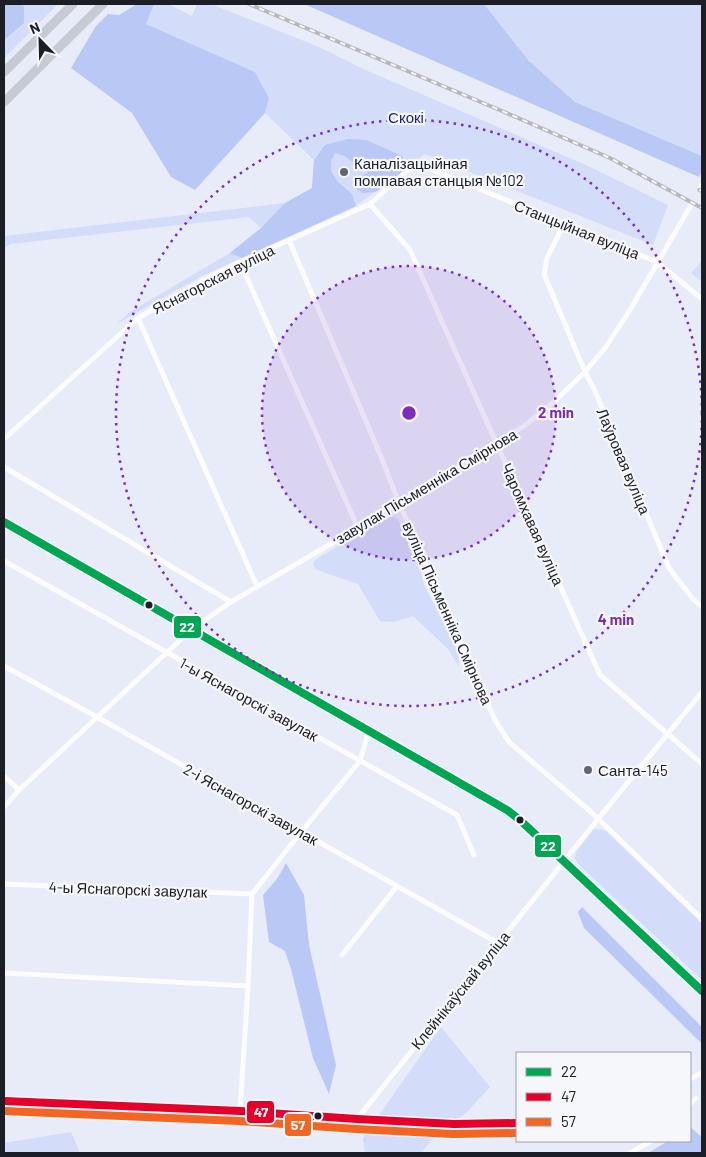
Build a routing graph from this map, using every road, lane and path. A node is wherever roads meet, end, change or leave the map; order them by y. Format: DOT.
graph roads {
  1 [pos="72,4"];
  2 [pos="104,4"];
  3 [pos="4,72"];
  4 [pos="4,102"];
  5 [pos="416,163"];
  6 [pos="370,204"];
  7 [pos="690,205"];
  8 [pos="564,224"];
  9 [pos="289,240"];
  10 [pos="240,262"];
  11 [pos="657,262"];
  12 [pos="702,299"];
  13 [pos="138,318"];
  14 [pos="585,372"];
  15 [pos="4,439"];
  16 [pos="497,443"];
  17 [pos="4,467"];
  18 [pos="399,503"];
  19 [pos="4,522"];
  20 [pos="358,528"];
  21 [pos="4,561"];
  22 [pos="257,586"];
  23 [pos="231,602"];
  24 [pos="702,607"];
  25 [pos="192,629"];
  26 [pos="167,652"];
  27 [pos="4,666"];
  28 [pos="702,692"];
  29 [pos="97,717"];
  30 [pos="369,730"];
  31 [pos="668,734"];
  32 [pos="360,761"];
  33 [pos="702,764"];
  34 [pos="4,776"];
  35 [pos="19,790"];
  36 [pos="4,807"];
  37 [pos="598,818"];
  38 [pos="301,832"];
  39 [pos="474,855"];
  40 [pos="564,861"];
  41 [pos="4,884"];
  42 [pos="397,886"];
  43 [pos="252,894"];
  44 [pos="702,919"];
  45 [pos="498,943"];
  46 [pos="342,955"];
  47 [pos="4,974"];
  48 [pos="248,986"];
  49 [pos="702,992"];
  50 [pos="696,1098"];
  51 [pos="4,1101"];
  52 [pos="691,1103"];
  53 [pos="240,1111"];
  54 [pos="357,1119"];
  55 [pos="516,1124"];
  56 [pos="648,1142"];
  57 [pos="630,1153"];
  1 -- 3 [label="highway"];
  2 -- 4 [label="highway"];
  5 -- 6 [label="street, Яснагорская вуліца"];
  5 -- 8 [label="street, Станцыйная вуліца"];
  6 -- 9 [label="street, Яснагорская вуліца"];
  6 -- 16 [label="street, Чаромхавая вуліца"];
  7 -- 11 [label="street, завулак Пісьменніка Смірнова"];
  8 -- 11 [label="street, Станцыйная вуліца"];
  8 -- 14 [label="street, Лаўровая вуліца"];
  9 -- 10 [label="street, Яснагорская вуліца"];
  9 -- 18 [label="street, вуліца Пісьменніка Смірнова"];
  10 -- 13 [label="street, Яснагорская вуліца"];
  10 -- 20 [label="street"];
  11 -- 12 [label="street, Станцыйная вуліца"];
  11 -- 14 [label="street, завулак Пісьменніка Смірнова"];
  13 -- 15 [label="street, Яснагорская вуліца"];
  13 -- 22 [label="street"];
  14 -- 16 [label="street, завулак Пісьменніка Смірнова"];
  14 -- 24 [label="street, Лаўровая вуліца"];
  16 -- 18 [label="street, завулак Пісьменніка Смірнова"];
  16 -- 31 [label="street, Чаромхавая вуліца"];
  17 -- 23 [label="street"];
  18 -- 20 [label="street, завулак Пісьменніка Смірнова"];
  18 -- 37 [label="street, вуліца Пісьменніка Смірнова"];
  19 -- 25 [label="main road"];
  20 -- 22 [label="street, завулак Пісьменніка Смірнова"];
  21 -- 26 [label="street, 1-ы Яснагорскі завулак"];
  22 -- 23 [label="street, завулак Пісьменніка Смірнова"];
  23 -- 25 [label="street, завулак Пісьменніка Смірнова"];
  25 -- 26 [label="street"];
  25 -- 30 [label="main road"];
  26 -- 29 [label="street"];
  26 -- 32 [label="street, 1-ы Яснагорскі завулак"];
  27 -- 29 [label="street, 2-і Яснагорскі завулак"];
  28 -- 31 [label="street, Клейнікаўскай вуліца"];
  29 -- 35 [label="street"];
  29 -- 38 [label="street, 2-і Яснагорскі завулак"];
  30 -- 32 [label="street"];
  30 -- 40 [label="main road"];
  31 -- 33 [label="street, Чаромхавая вуліца"];
  31 -- 37 [label="street, Клейнікаўскай вуліца"];
  32 -- 38 [label="street"];
  32 -- 39 [label="street, 1-ы Яснагорскі завулак"];
  34 -- 35 [label="street"];
  35 -- 36 [label="street"];
  37 -- 40 [label="street, Клейнікаўскай вуліца"];
  37 -- 44 [label="street, вуліца Пісьменніка Смірнова"];
  38 -- 42 [label="street, 2-і Яснагорскі завулак"];
  38 -- 43 [label="street"];
  40 -- 45 [label="street, Клейнікаўскай вуліца"];
  40 -- 49 [label="main road"];
  41 -- 43 [label="street, 4-ы Яснагорскі завулак"];
  42 -- 45 [label="street, 2-і Яснагорскі завулак"];
  42 -- 46 [label="street"];
  43 -- 48 [label="street"];
  45 -- 54 [label="street, Клейнікаўскай вуліца"];
  47 -- 48 [label="street"];
  48 -- 53 [label="street"];
  50 -- 52 [label="street"];
  51 -- 53 [label="street"];
  53 -- 54 [label="street"];
  54 -- 55 [label="street"];
  56 -- 57 [label="street"];
}
